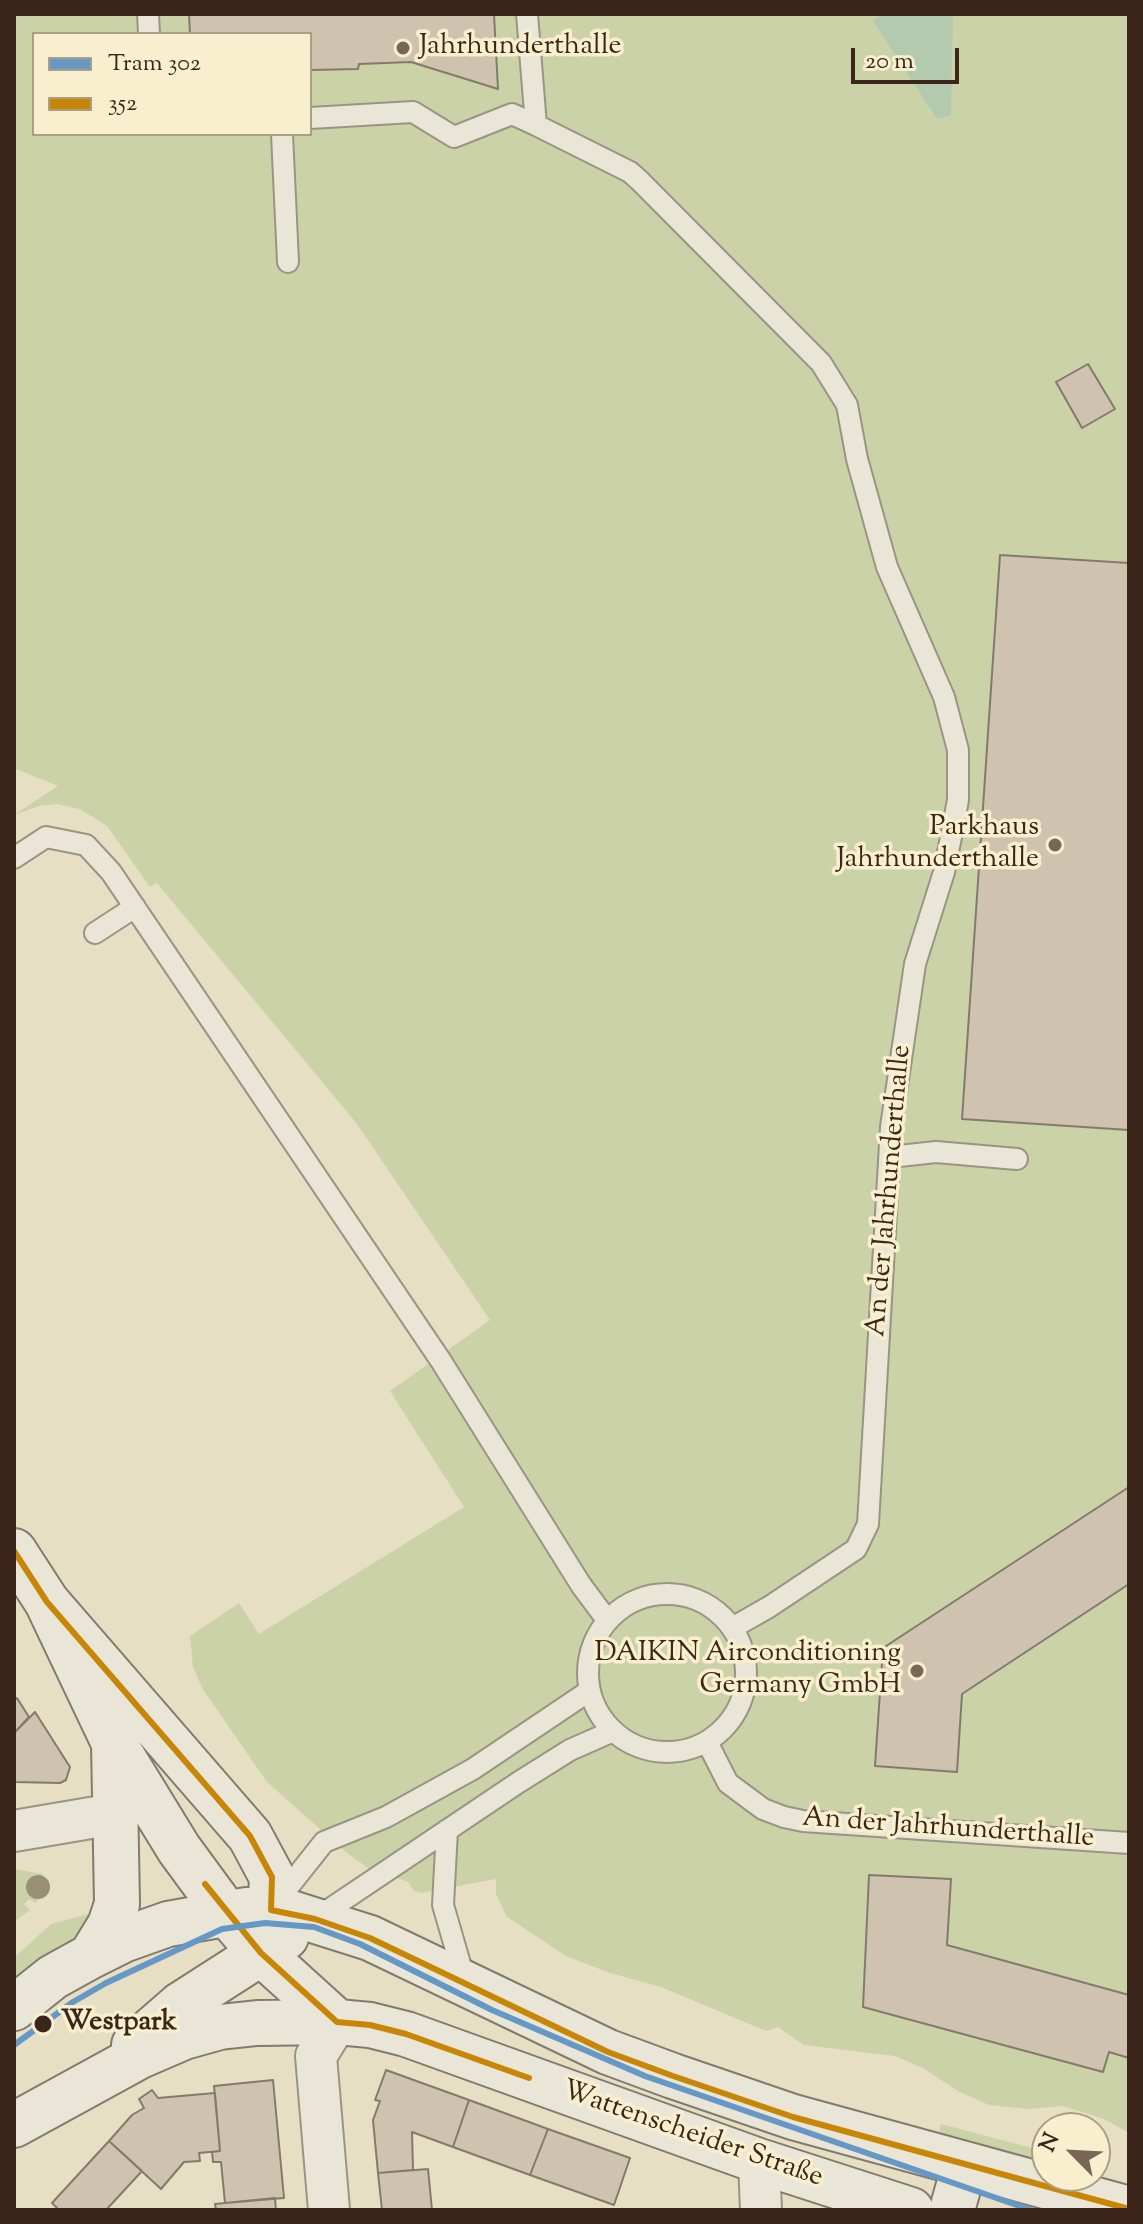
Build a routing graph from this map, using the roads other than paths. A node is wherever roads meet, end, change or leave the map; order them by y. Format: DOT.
graph roads {
  1 [pos="527,14"];
  2 [pos="312,118"];
  3 [pos="536,125"];
  4 [pos="282,136"];
  5 [pos="288,262"];
  6 [pos="14,858"];
  7 [pos="135,907"];
  8 [pos="95,933"];
  9 [pos="890,1157"];
  10 [pos="1017,1159"];
  11 [pos="14,1551"];
  12 [pos="47,1602"];
  13 [pos="607,1620"];
  14 [pos="732,1628"];
  15 [pos="589,1691"];
  16 [pos="613,1731"];
  17 [pos="707,1742"];
  18 [pos="114,1743"];
  19 [pos="114,1814"];
  20 [pos="447,1830"];
  21 [pos="14,1831"];
  22 [pos="1129,1843"];
  23 [pos="271,1910"];
  24 [pos="226,1913"];
  25 [pos="315,1919"];
  26 [pos="261,1953"];
  27 [pos="91,1956"];
  28 [pos="466,1985"];
  29 [pos="14,2008"];
  30 [pos="337,2022"];
  31 [pos="96,2078"];
  32 [pos="14,2125"];
  33 [pos="759,2161"];
  34 [pos="965,2164"];
  35 [pos="1129,2209"];
  36 [pos="329,2210"];
  37 [pos="761,2210"];
  38 [pos="911,2210"];
  39 [pos="952,2210"];
  1 -- 3 [label="lane"];
  2 -- 3 [label="lane, An der Jahrhunderthalle"];
  3 -- 9 [label="lane, An der Jahrhunderthalle"];
  4 -- 5 [label="lane"];
  6 -- 7 [label="lane"];
  7 -- 8 [label="lane"];
  7 -- 13 [label="lane"];
  9 -- 10 [label="lane"];
  9 -- 14 [label="lane, An der Jahrhunderthalle"];
  11 -- 12 [label="main road"];
  12 -- 18 [label="main road"];
  12 -- 23 [label="main road"];
  13 -- 14 [label="lane"];
  13 -- 15 [label="lane"];
  14 -- 17 [label="lane"];
  15 -- 16 [label="lane"];
  15 -- 23 [label="lane"];
  16 -- 17 [label="lane"];
  16 -- 20 [label="lane"];
  17 -- 22 [label="lane, An der Jahrhunderthalle"];
  18 -- 19 [label="main road"];
  18 -- 24 [label="main road"];
  19 -- 21 [label="street"];
  19 -- 27 [label="main road"];
  20 -- 25 [label="lane"];
  20 -- 28 [label="lane"];
  23 -- 24 [label="main road, Wattenscheider Straße"];
  23 -- 25 [label="main road, Wattenscheider Straße"];
  23 -- 26 [label="main road"];
  24 -- 26 [label="main road"];
  24 -- 27 [label="main road, Wattenscheider Straße"];
  25 -- 26 [label="main road, Wattenscheider Straße"];
  25 -- 28 [label="main road, Wattenscheider Straße"];
  26 -- 30 [label="main road"];
  26 -- 31 [label="main road, Wattenscheider Straße"];
  27 -- 29 [label="main road, Wattenscheider Straße"];
  28 -- 34 [label="main road, Wattenscheider Straße"];
  30 -- 31 [label="main road, Wattenscheider Straße"];
  30 -- 33 [label="main road, Wattenscheider Straße"];
  30 -- 36 [label="street"];
  31 -- 32 [label="main road, Wattenscheider Straße"];
  33 -- 37 [label="street"];
  33 -- 38 [label="main road, Wattenscheider Straße"];
  34 -- 35 [label="main road, Wattenscheider Straße"];
  34 -- 39 [label="main road"];
}
